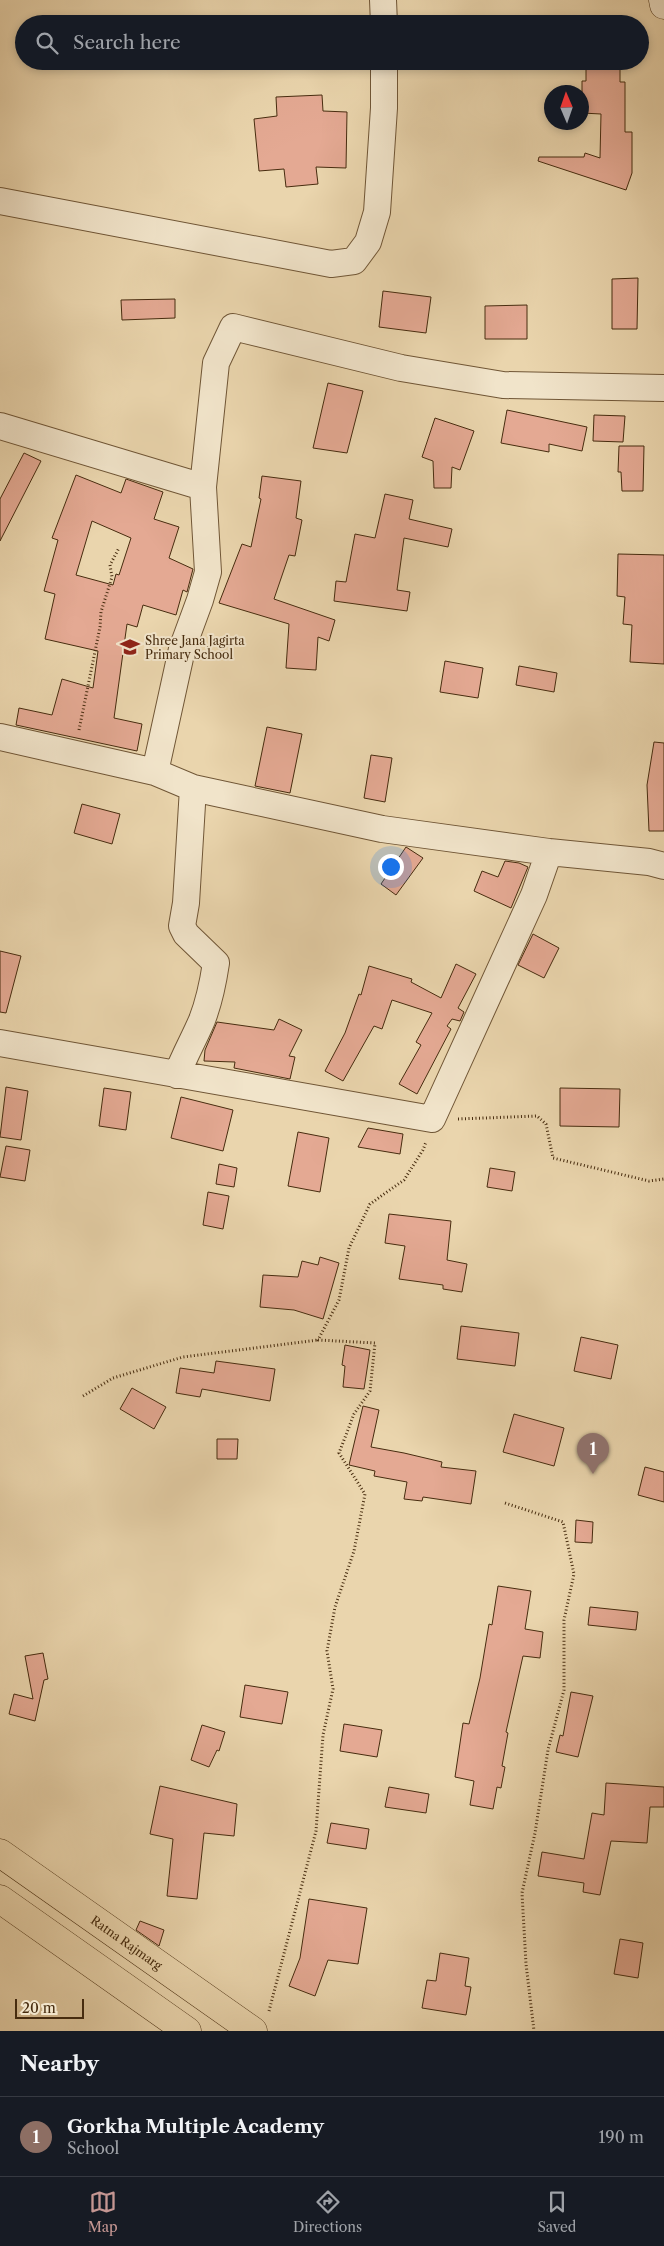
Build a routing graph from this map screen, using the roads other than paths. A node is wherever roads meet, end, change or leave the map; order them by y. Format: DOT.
graph roads {
  1 [pos="384,0"];
  2 [pos="663,0"];
  3 [pos="664,6"];
  4 [pos="384,15"];
  5 [pos="384,70"];
  6 [pos="0,202"];
  7 [pos="664,388"];
  8 [pos="0,426"];
  9 [pos="203,487"];
  10 [pos="0,737"];
  11 [pos="156,772"];
  12 [pos="193,788"];
  13 [pos="549,852"];
  14 [pos="664,866"];
  15 [pos="0,1043"];
  16 [pos="178,1074"];
  17 [pos="0,1854"];
  18 [pos="0,1899"];
  19 [pos="260,2023"];
  20 [pos="187,2031"];
  1 -- 4 [label="street"];
  2 -- 3 [label="street"];
  5 -- 6 [label="street"];
  7 -- 9 [label="street"];
  8 -- 9 [label="street"];
  9 -- 11 [label="street"];
  10 -- 11 [label="street"];
  11 -- 12 [label="street"];
  12 -- 13 [label="street"];
  12 -- 16 [label="street"];
  13 -- 14 [label="street"];
  13 -- 16 [label="street"];
  15 -- 16 [label="street"];
  17 -- 19 [label="main road, Ratna Rajmarg"];
  18 -- 20 [label="main road"];
}
